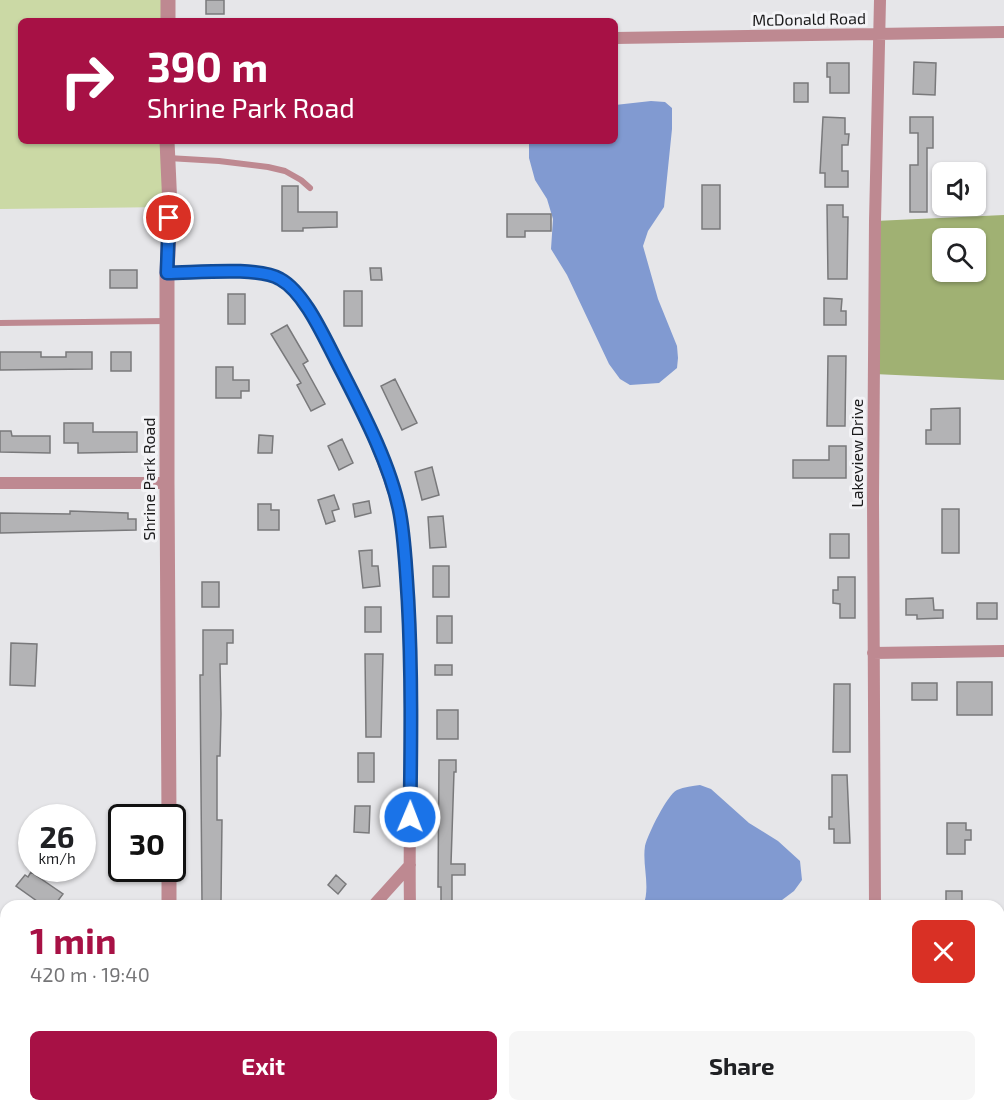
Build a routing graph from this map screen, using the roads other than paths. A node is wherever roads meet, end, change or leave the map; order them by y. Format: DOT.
graph roads {
  1 [pos="168,0"];
  2 [pos="879,0"];
  3 [pos="168,18"];
  4 [pos="1004,32"];
  5 [pos="879,35"];
  6 [pos="618,38"];
  7 [pos="167,144"];
  8 [pos="167,158"];
  9 [pos="310,188"];
  10 [pos="167,273"];
  11 [pos="167,321"];
  12 [pos="0,323"];
  13 [pos="0,483"];
  14 [pos="167,483"];
  15 [pos="1004,651"];
  16 [pos="873,653"];
  17 [pos="169,804"];
  18 [pos="410,865"];
  19 [pos="169,882"];
  20 [pos="169,900"];
  21 [pos="378,900"];
  22 [pos="410,900"];
  23 [pos="874,900"];
  1 -- 3 [label="street"];
  2 -- 5 [label="street, Lakeview Drive"];
  4 -- 5 [label="street, McDonald Road"];
  5 -- 6 [label="street, McDonald Road"];
  5 -- 16 [label="street, Lakeview Drive"];
  7 -- 8 [label="street, Shrine Park Road"];
  8 -- 9 [label="lane"];
  8 -- 10 [label="street, Shrine Park Road"];
  10 -- 11 [label="street, Shrine Park Road"];
  10 -- 18 [label="street"];
  11 -- 12 [label="lane"];
  11 -- 14 [label="street, Shrine Park Road"];
  13 -- 14 [label="street"];
  14 -- 17 [label="street, Shrine Park Road"];
  15 -- 16 [label="street"];
  16 -- 23 [label="street, Lakeview Drive"];
  18 -- 21 [label="street"];
  18 -- 22 [label="street"];
  19 -- 20 [label="street"];
}
